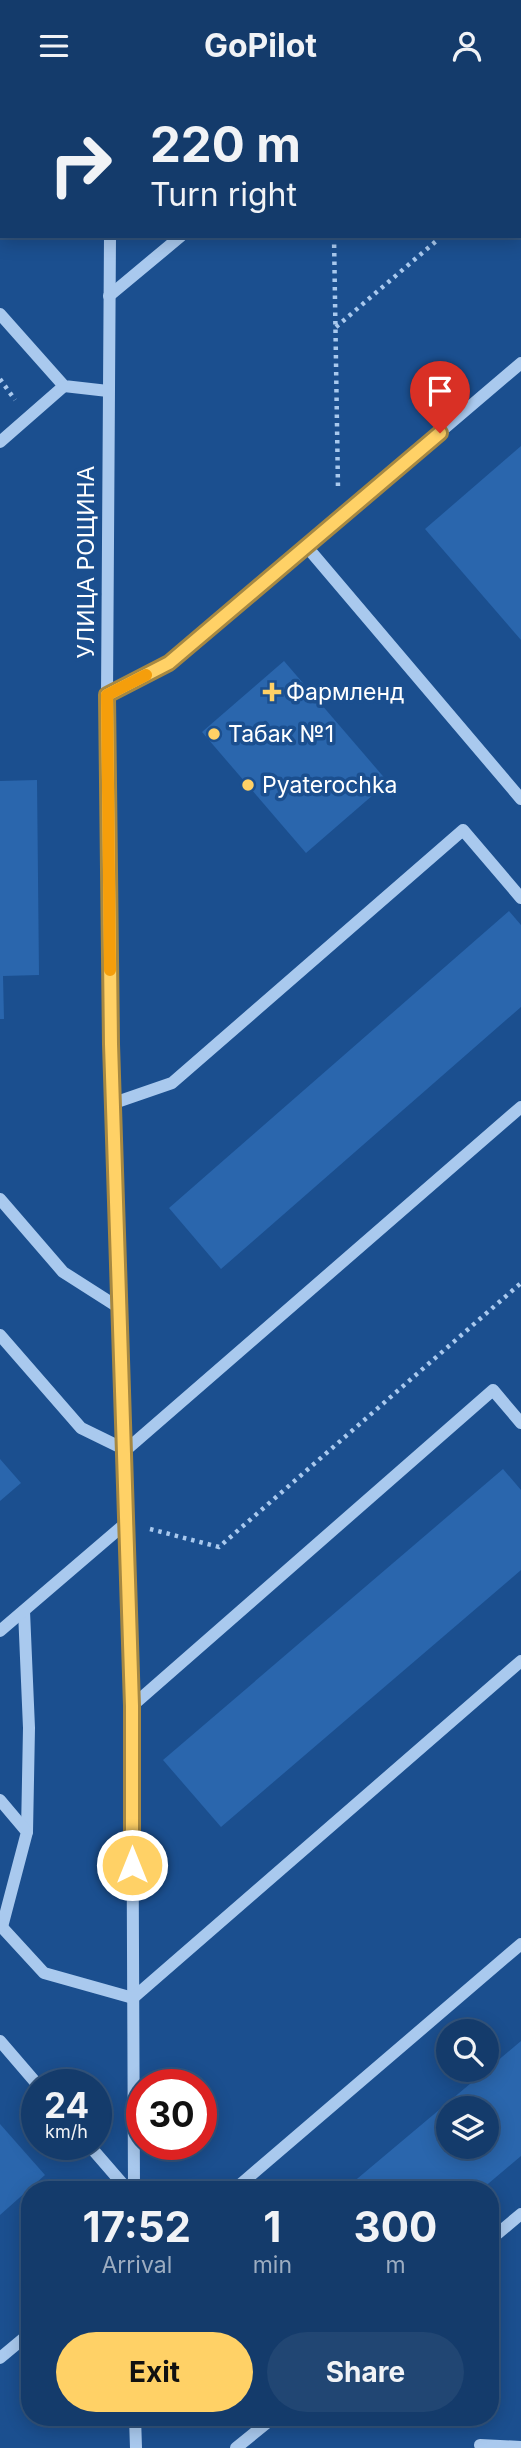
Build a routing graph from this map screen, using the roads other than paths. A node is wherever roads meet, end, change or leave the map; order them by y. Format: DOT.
graph roads {
  1 [pos="110,238"];
  2 [pos="179,238"];
  3 [pos="109,296"];
  4 [pos="0,314"];
  5 [pos="521,363"];
  6 [pos="64,386"];
  7 [pos="108,391"];
  8 [pos="0,442"];
  9 [pos="307,547"];
  10 [pos="107,695"];
  11 [pos="521,799"];
  12 [pos="521,898"];
  13 [pos="114,1103"];
  14 [pos="521,1107"];
  15 [pos="0,1199"];
  16 [pos="121,1309"];
  17 [pos="0,1335"];
  18 [pos="521,1423"];
  19 [pos="126,1450"];
  20 [pos="126,1523"];
  21 [pos="23,1611"];
  22 [pos="0,1631"];
  23 [pos="521,1661"];
  24 [pos="132,1706"];
  25 [pos="0,1800"];
  26 [pos="27,1832"];
  27 [pos="1,1926"];
  28 [pos="521,1944"];
  29 [pos="133,1998"];
  30 [pos="0,2041"];
  31 [pos="24,2069"];
  32 [pos="102,2160"];
  33 [pos="120,2181"];
  34 [pos="134,2181"];
  35 [pos="244,2181"];
  36 [pos="521,2214"];
  37 [pos="499,2232"];
  38 [pos="21,2340"];
  39 [pos="0,2358"];
  40 [pos="135,2426"];
  41 [pos="263,2426"];
  42 [pos="480,2445"];
  43 [pos="521,2447"];
  44 [pos="135,2448"];
  45 [pos="236,2448"];
  1 -- 3 [label="street, УЛИЦА РОЩИНА"];
  2 -- 3 [label="street"];
  3 -- 7 [label="street, УЛИЦА РОЩИНА"];
  4 -- 6 [label="street"];
  5 -- 9 [label="street"];
  6 -- 7 [label="street"];
  6 -- 8 [label="street"];
  7 -- 10 [label="street, УЛИЦА РОЩИНА"];
  9 -- 10 [label="street"];
  9 -- 11 [label="street"];
  10 -- 13 [label="street, УЛИЦА РОЩИНА"];
  12 -- 13 [label="street"];
  13 -- 16 [label="street, УЛИЦА РОЩИНА"];
  14 -- 19 [label="street"];
  15 -- 16 [label="street"];
  16 -- 19 [label="street, УЛИЦА РОЩИНА"];
  17 -- 19 [label="street"];
  18 -- 24 [label="street"];
  19 -- 20 [label="street, УЛИЦА РОЩИНА"];
  20 -- 21 [label="street"];
  20 -- 24 [label="street, УЛИЦА РОЩИНА"];
  21 -- 22 [label="street"];
  21 -- 26 [label="street"];
  23 -- 29 [label="street"];
  24 -- 29 [label="street, УЛИЦА РОЩИНА"];
  25 -- 26 [label="street"];
  26 -- 27 [label="street"];
  27 -- 29 [label="street"];
  28 -- 35 [label="street"];
  29 -- 34 [label="street, УЛИЦА РОЩИНА"];
  30 -- 31 [label="street"];
  32 -- 33 [label="street"];
  36 -- 37 [label="street"];
  38 -- 39 [label="street"];
  40 -- 44 [label="street"];
  41 -- 45 [label="street"];
  42 -- 43 [label="street"];
}
